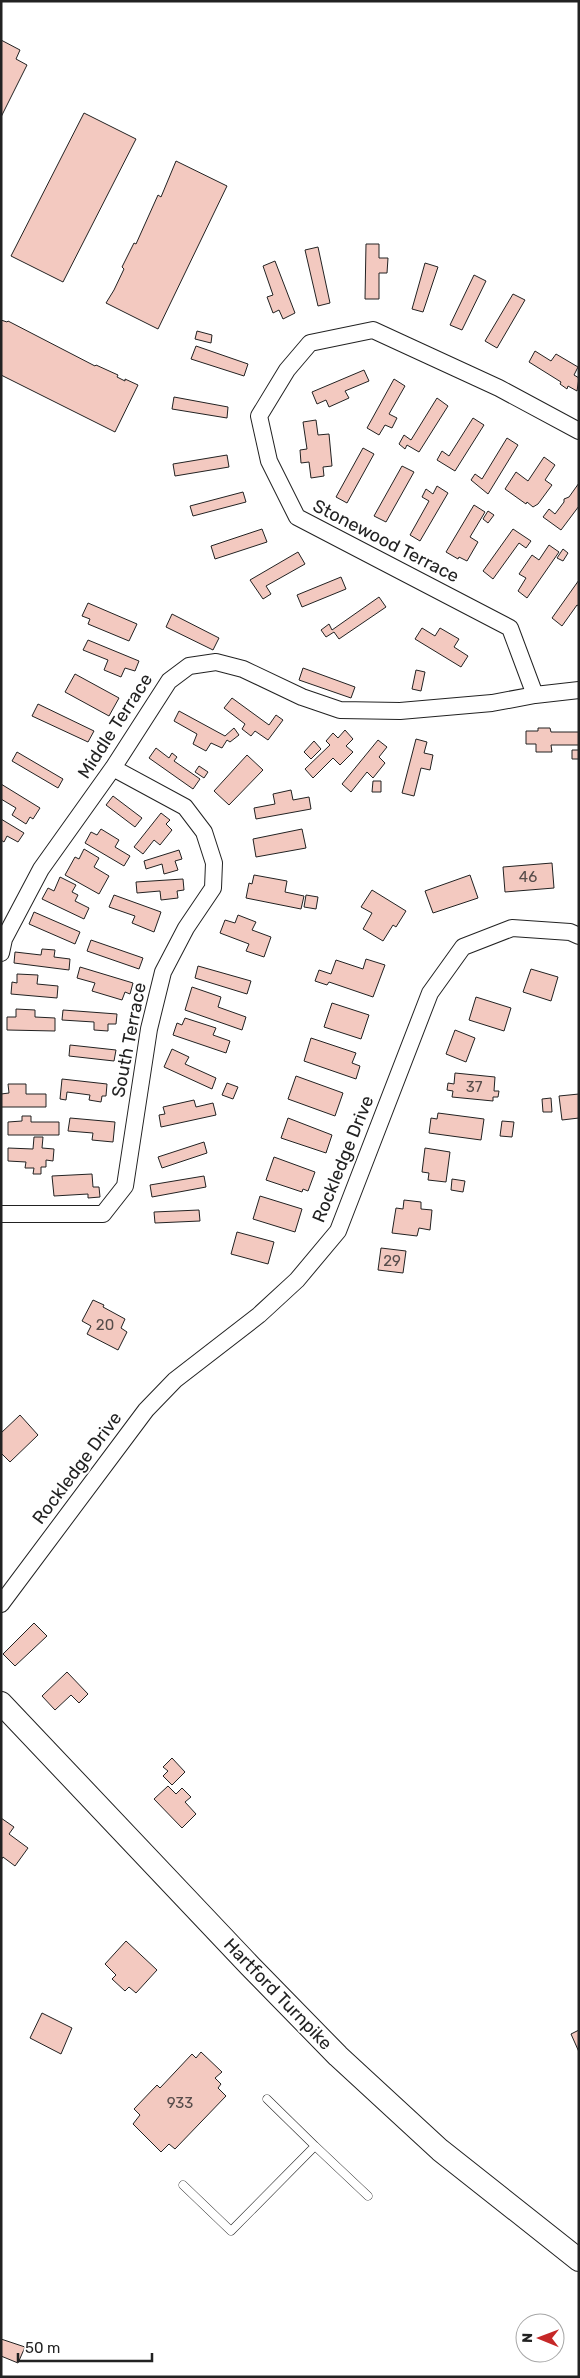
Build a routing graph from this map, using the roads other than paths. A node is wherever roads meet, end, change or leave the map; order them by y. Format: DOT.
graph roads {
  1 [pos="579,431"];
  2 [pos="579,690"];
  3 [pos="535,695"];
  4 [pos="113,768"];
  5 [pos="579,936"];
  6 [pos="1,953"];
  7 [pos="1,1214"];
  8 [pos="1,1604"];
  9 [pos="1,1703"];
  10 [pos="267,2099"];
  11 [pos="315,2146"];
  12 [pos="182,2185"];
  13 [pos="368,2196"];
  14 [pos="579,2260"];
  1 -- 3 [label="street, Stonewood Terrace"];
  2 -- 3 [label="street"];
  3 -- 4 [label="street, Middle Terrace"];
  4 -- 6 [label="street, Middle Terrace"];
  4 -- 7 [label="street, South Terrace"];
  5 -- 8 [label="street, Rockledge Drive"];
  9 -- 14 [label="main road, Hartford Turnpike"];
  10 -- 11 [label="lane"];
  11 -- 12 [label="lane"];
  11 -- 13 [label="lane"];
}
